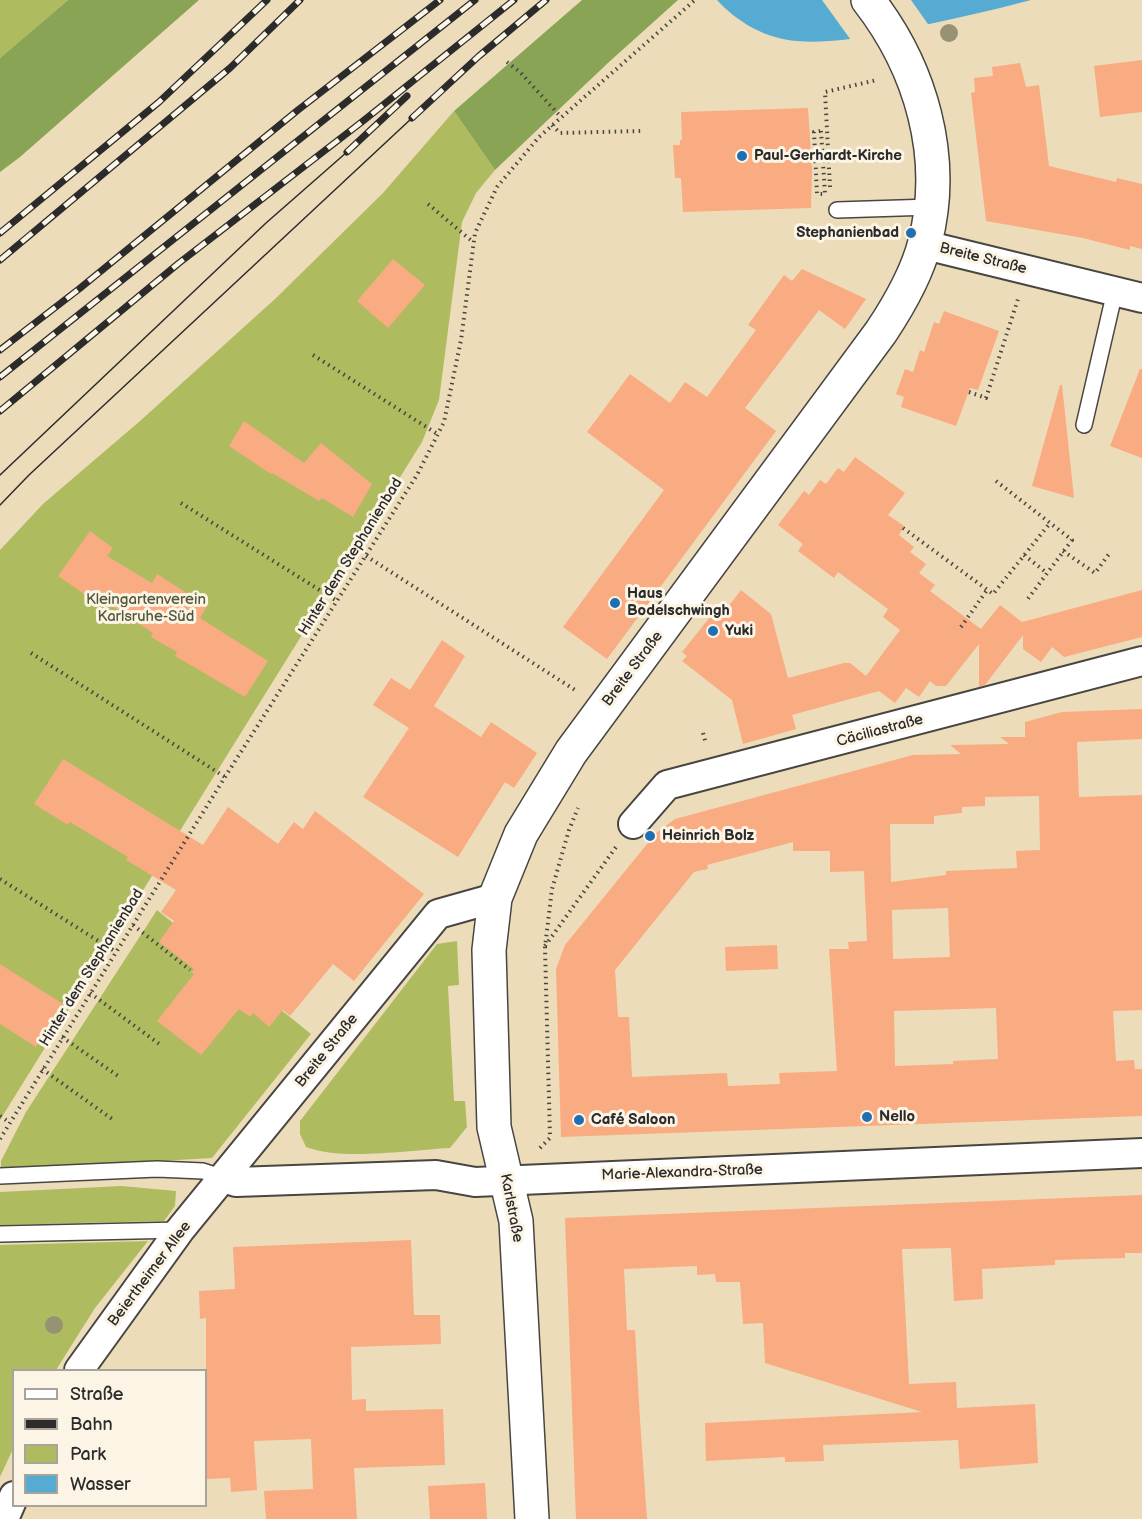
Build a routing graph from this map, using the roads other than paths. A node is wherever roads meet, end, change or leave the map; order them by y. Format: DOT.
graph roads {
  1 [pos="868,0"];
  2 [pos="931,207"];
  3 [pos="837,210"];
  4 [pos="925,245"];
  5 [pos="1115,291"];
  6 [pos="1142,298"];
  7 [pos="1084,425"];
  8 [pos="1142,662"];
  9 [pos="633,824"];
  10 [pos="495,897"];
  11 [pos="1142,1153"];
  12 [pos="0,1176"];
  13 [pos="224,1179"];
  14 [pos="506,1180"];
  15 [pos="180,1230"];
  16 [pos="0,1234"];
  17 [pos="80,1369"];
  18 [pos="12,1501"];
  19 [pos="4,1519"];
  20 [pos="531,1519"];
  1 -- 2 [label="street"];
  2 -- 3 [label="lane"];
  2 -- 4 [label="street"];
  4 -- 5 [label="street, Breite Straße"];
  4 -- 10 [label="street, Breite Straße"];
  5 -- 6 [label="street, Breite Straße"];
  5 -- 7 [label="lane"];
  8 -- 9 [label="street, Cäciliastraße"];
  10 -- 13 [label="street, Breite Straße"];
  10 -- 14 [label="street, Karlstraße"];
  11 -- 14 [label="street, Marie-Alexandra-Straße"];
  12 -- 13 [label="lane"];
  13 -- 14 [label="street, Marie-Alexandra-Straße"];
  13 -- 15 [label="street, Beiertheimer Allee"];
  14 -- 20 [label="street, Karlstraße"];
  15 -- 16 [label="lane"];
  15 -- 17 [label="street, Beiertheimer Allee"];
  18 -- 19 [label="street"];
}
